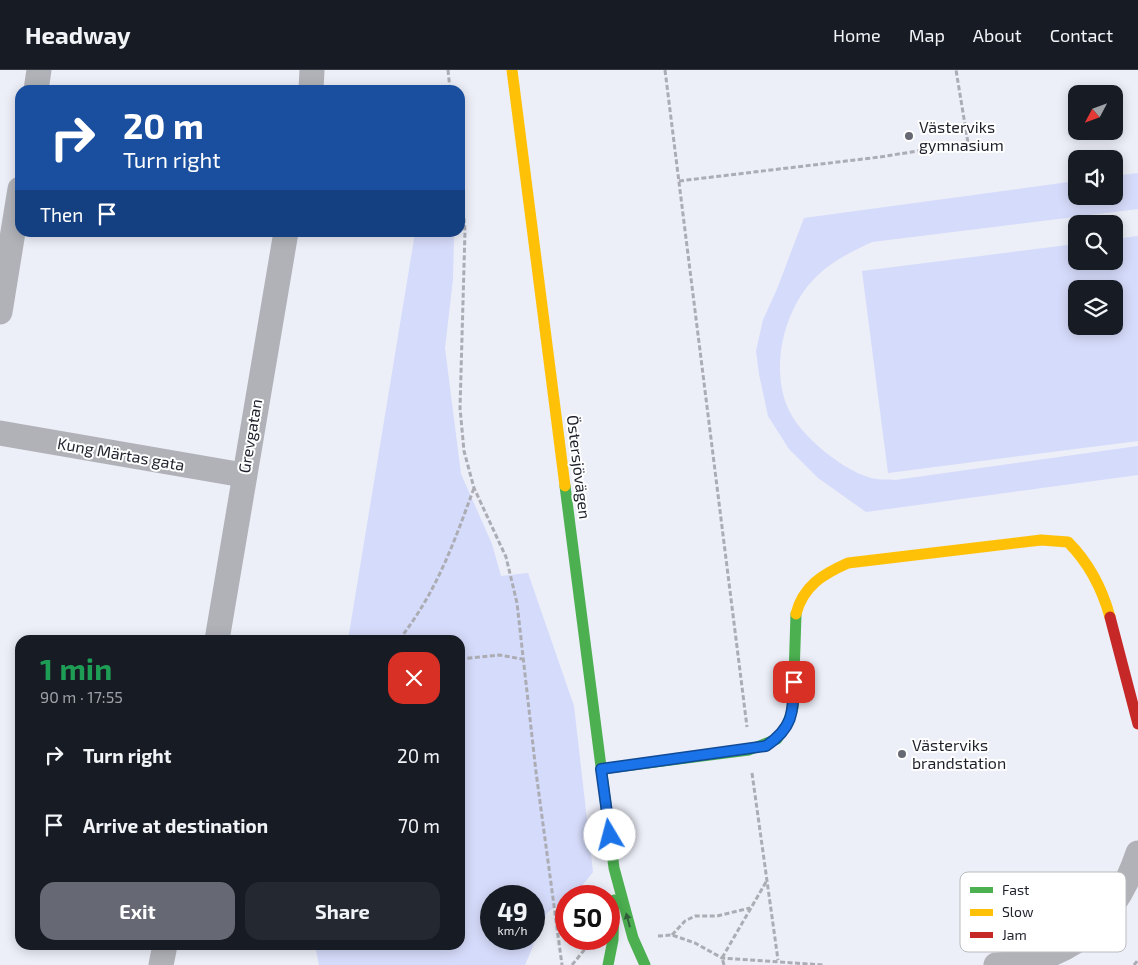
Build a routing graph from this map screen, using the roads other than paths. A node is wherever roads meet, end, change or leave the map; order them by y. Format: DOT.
graph roads {
  1 [pos="39,70"];
  2 [pos="312,70"];
  3 [pos="512,70"];
  4 [pos="37,85"];
  5 [pos="311,85"];
  6 [pos="15,220"];
  7 [pos="285,237"];
  8 [pos="0,312"];
  9 [pos="0,433"];
  10 [pos="243,475"];
  11 [pos="218,635"];
  12 [pos="1138,724"];
  13 [pos="601,769"];
  14 [pos="1138,853"];
  15 [pos="614,868"];
  16 [pos="1126,884"];
  17 [pos="164,950"];
  18 [pos="1056,952"];
  19 [pos="161,965"];
  20 [pos="608,965"];
  21 [pos="646,965"];
  22 [pos="996,965"];
  1 -- 4 [label="street"];
  2 -- 5 [label="street"];
  3 -- 13 [label="main road, Östersjövägen"];
  6 -- 8 [label="street"];
  7 -- 10 [label="street, Grevgatan"];
  9 -- 10 [label="street, Kung Märtas gata"];
  10 -- 11 [label="street, Grevgatan"];
  12 -- 13 [label="main road"];
  13 -- 15 [label="main road, Östersjövägen"];
  14 -- 16 [label="street"];
  15 -- 20 [label="main road, Östersjövägen"];
  21 -- 15 [label="main road, Östersjövägen, one-way"];
  17 -- 19 [label="street"];
  18 -- 22 [label="street"];
}
